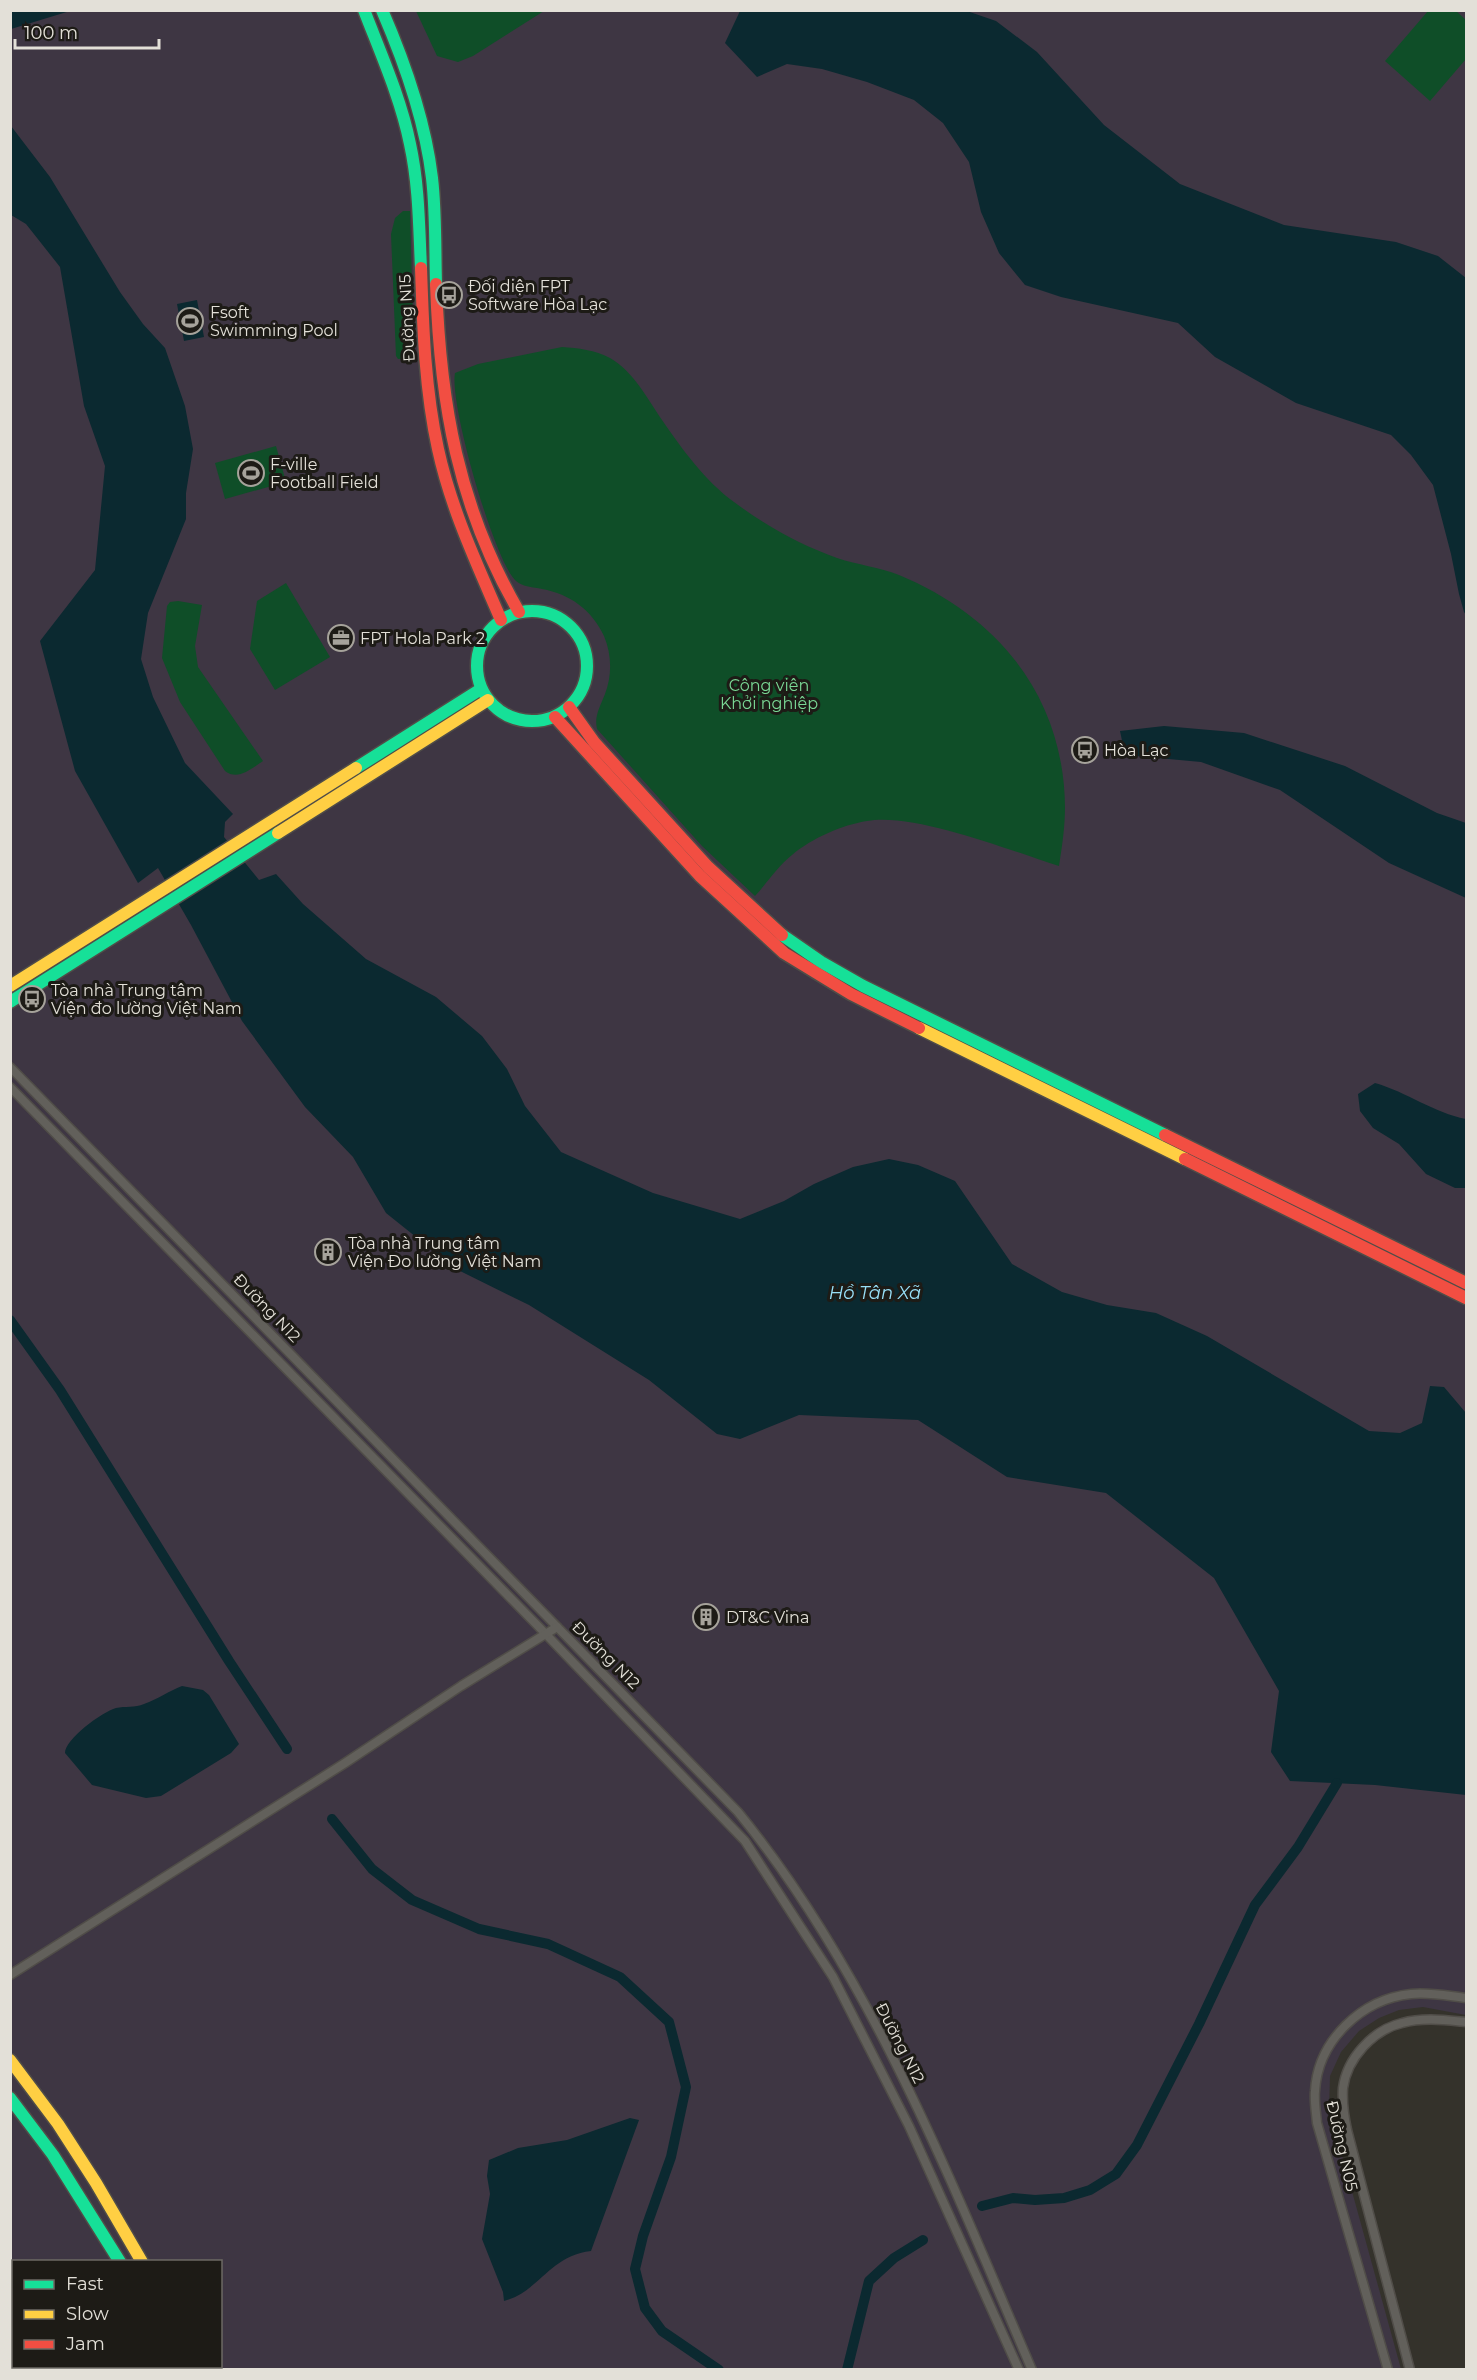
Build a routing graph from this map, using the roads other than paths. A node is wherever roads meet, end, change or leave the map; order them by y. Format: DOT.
graph roads {
  1 [pos="364,10"];
  2 [pos="382,10"];
  3 [pos="519,612"];
  4 [pos="501,620"];
  5 [pos="485,694"];
  6 [pos="569,707"];
  7 [pos="555,717"];
  8 [pos="10,986"];
  9 [pos="10,1002"];
  10 [pos="910,1008"];
  11 [pos="904,1020"];
  12 [pos="996,1050"];
  13 [pos="991,1063"];
  14 [pos="10,1067"];
  15 [pos="10,1087"];
  16 [pos="1467,1283"];
  17 [pos="1467,1298"];
  18 [pos="557,1627"];
  19 [pos="546,1635"];
  20 [pos="10,1975"];
  21 [pos="1467,1998"];
  22 [pos="1467,2022"];
  23 [pos="10,2060"];
  24 [pos="10,2098"];
  25 [pos="119,2260"];
  26 [pos="141,2260"];
  27 [pos="1019,2370"];
  28 [pos="1032,2370"];
  29 [pos="1388,2370"];
  30 [pos="1410,2370"];
  1 -- 4 [label="street, Đường N15"];
  2 -- 3 [label="street, Đường N15"];
  3 -- 4 [label="street"];
  3 -- 6 [label="street"];
  4 -- 5 [label="street"];
  5 -- 7 [label="street"];
  5 -- 8 [label="street"];
  5 -- 9 [label="street"];
  6 -- 7 [label="street"];
  6 -- 10 [label="street"];
  7 -- 11 [label="street"];
  10 -- 11 [label="street"];
  10 -- 12 [label="street"];
  11 -- 13 [label="street"];
  12 -- 13 [label="street"];
  12 -- 16 [label="street"];
  13 -- 17 [label="street"];
  14 -- 18 [label="street, Đường N12"];
  15 -- 19 [label="street, Đường N12"];
  18 -- 19 [label="street"];
  18 -- 28 [label="street, Đường N12"];
  19 -- 20 [label="street"];
  19 -- 27 [label="street, Đường N12"];
  21 -- 29 [label="street, Đường N05"];
  22 -- 30 [label="street"];
  23 -- 26 [label="street"];
  24 -- 25 [label="street"];
}
